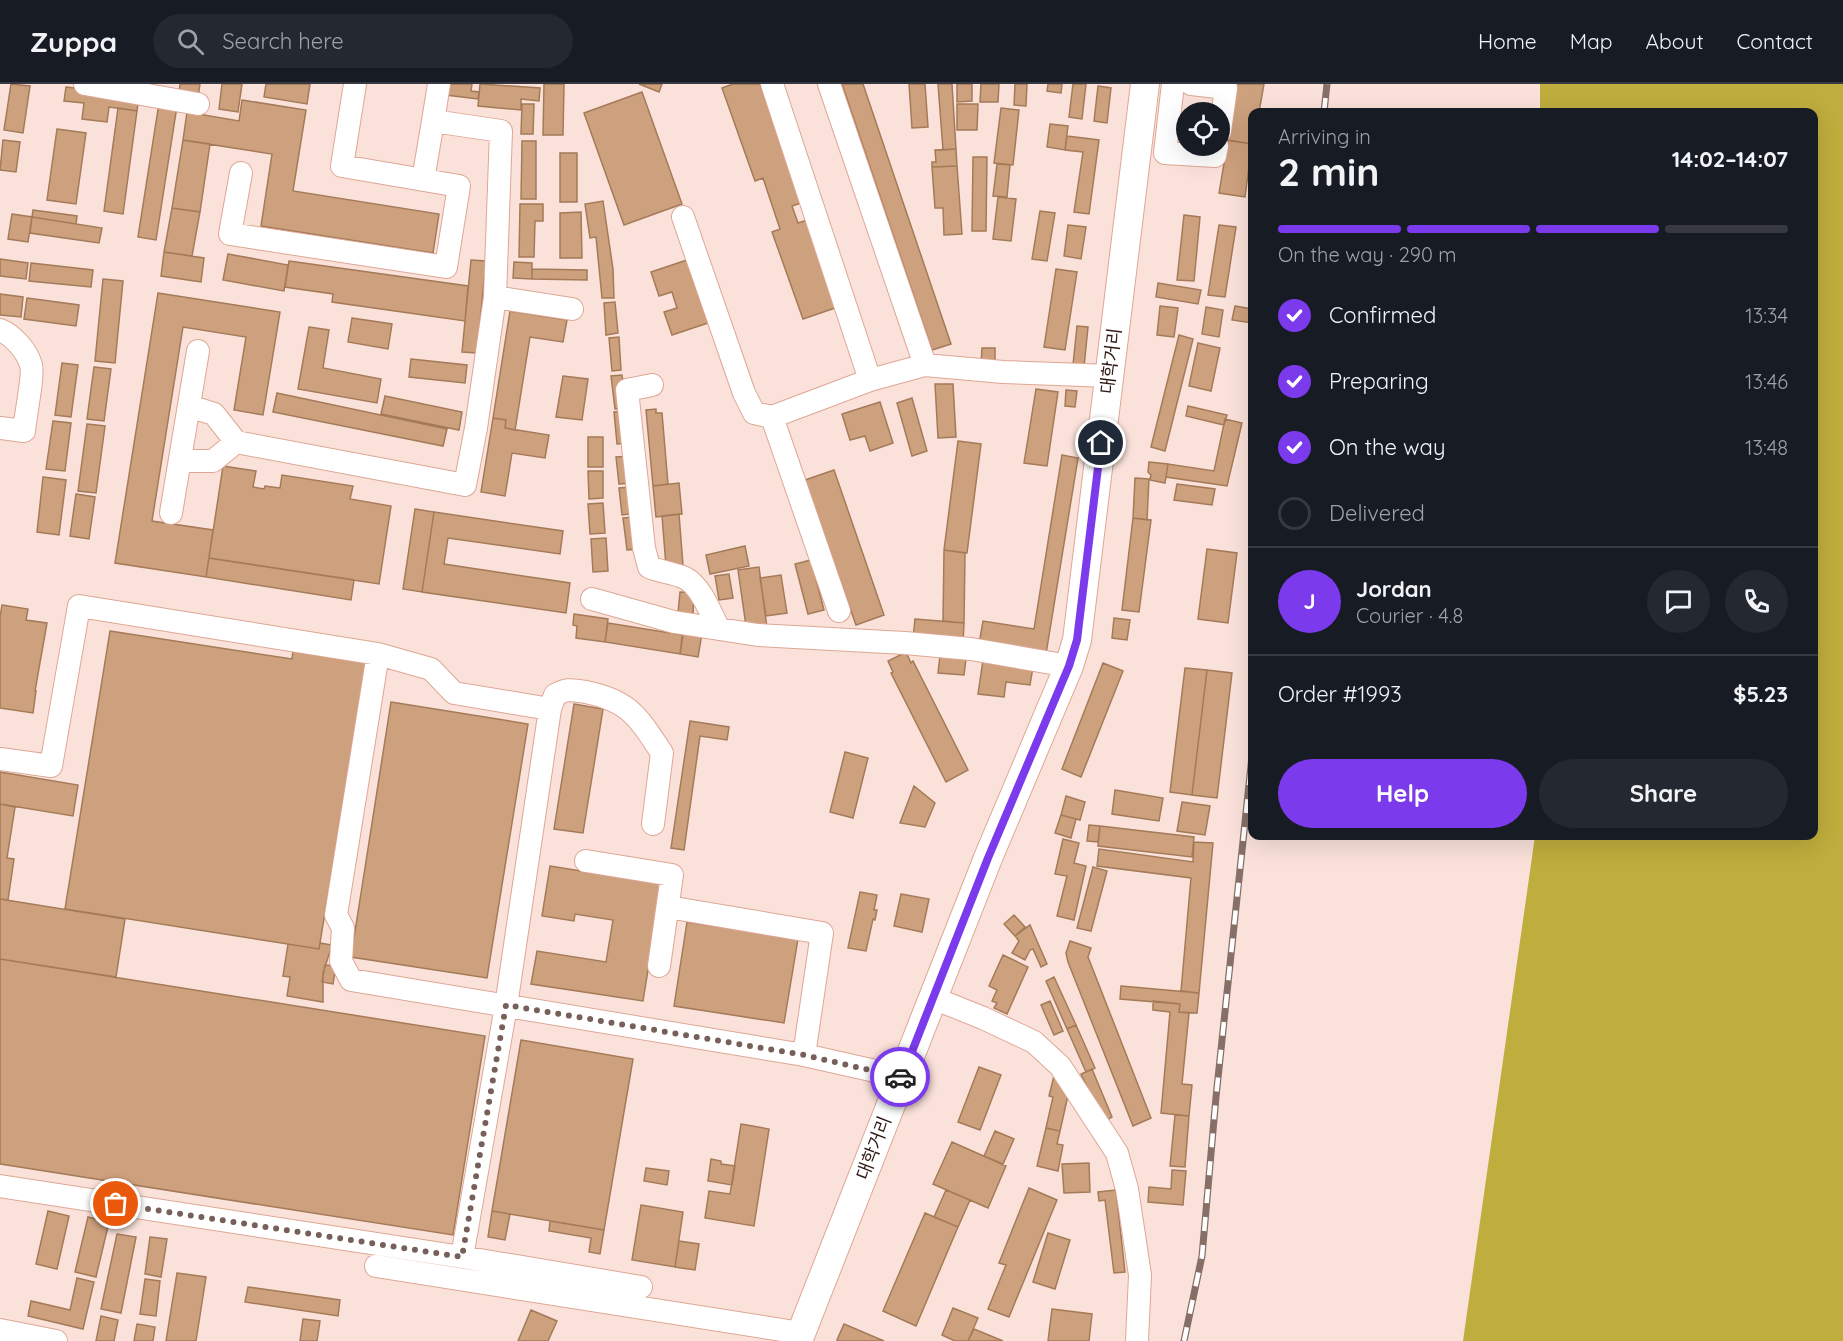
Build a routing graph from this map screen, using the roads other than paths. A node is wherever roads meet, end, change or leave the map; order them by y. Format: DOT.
graph roads {
  1 [pos="85,84"];
  2 [pos="354,84"];
  3 [pos="439,84"];
  4 [pos="772,84"];
  5 [pos="829,84"];
  6 [pos="1145,84"];
  7 [pos="1173,84"];
  8 [pos="1191,84"];
  9 [pos="1225,102"];
  10 [pos="198,104"];
  11 [pos="433,120"];
  12 [pos="1176,154"];
  13 [pos="241,173"];
  14 [pos="423,180"];
  15 [pos="683,217"];
  16 [pos="495,297"];
  17 [pos="572,309"];
  18 [pos="0,330"];
  19 [pos="198,351"];
  20 [pos="925,365"];
  21 [pos="1109,376"];
  22 [pos="870,380"];
  23 [pos="652,385"];
  24 [pos="189,406"];
  25 [pos="772,417"];
  26 [pos="0,428"];
  27 [pos="236,441"];
  28 [pos="180,461"];
  29 [pos="171,513"];
  30 [pos="592,599"];
  31 [pos="839,611"];
  32 [pos="719,629"];
  33 [pos="378,654"];
  34 [pos="1069,666"];
  35 [pos="550,709"];
  36 [pos="0,759"];
  37 [pos="653,824"];
  38 [pos="586,861"];
  39 [pos="668,907"];
  40 [pos="659,966"];
  41 [pos="933,998"];
  42 [pos="506,1005"];
  43 [pos="804,1055"];
  44 [pos="902,1077"];
  45 [pos="0,1186"];
  46 [pos="462,1257"];
  47 [pos="376,1266"];
  48 [pos="641,1287"];
  49 [pos="0,1330"];
  50 [pos="800,1337"];
  51 [pos="56,1341"];
  52 [pos="1137,1341"];
  1 -- 10 [label="street"];
  2 -- 14 [label="street"];
  3 -- 11 [label="street"];
  4 -- 22 [label="street"];
  5 -- 20 [label="street"];
  6 -- 21 [label="main road, 대학거리"];
  7 -- 12 [label="street"];
  8 -- 9 [label="street"];
  11 -- 14 [label="street"];
  11 -- 16 [label="street"];
  13 -- 14 [label="street"];
  15 -- 25 [label="street"];
  16 -- 17 [label="street"];
  16 -- 27 [label="street"];
  18 -- 26 [label="street"];
  19 -- 24 [label="street"];
  20 -- 21 [label="street"];
  20 -- 22 [label="street"];
  21 -- 34 [label="main road, 대학거리"];
  22 -- 25 [label="street"];
  23 -- 32 [label="street"];
  24 -- 27 [label="street"];
  24 -- 28 [label="street"];
  25 -- 31 [label="street"];
  27 -- 28 [label="street"];
  28 -- 29 [label="street"];
  30 -- 32 [label="street"];
  32 -- 34 [label="street"];
  33 -- 35 [label="street"];
  33 -- 36 [label="street"];
  33 -- 42 [label="street"];
  34 -- 41 [label="main road, 대학거리"];
  35 -- 37 [label="street"];
  35 -- 42 [label="street"];
  38 -- 39 [label="street"];
  39 -- 40 [label="street"];
  39 -- 43 [label="street"];
  41 -- 44 [label="main road, 대학거리"];
  41 -- 52 [label="street"];
  42 -- 43 [label="street"];
  42 -- 46 [label="street"];
  43 -- 44 [label="street"];
  44 -- 50 [label="main road, 대학거리"];
  45 -- 46 [label="street"];
  46 -- 48 [label="street"];
  47 -- 50 [label="street"];
  49 -- 51 [label="street"];
}
